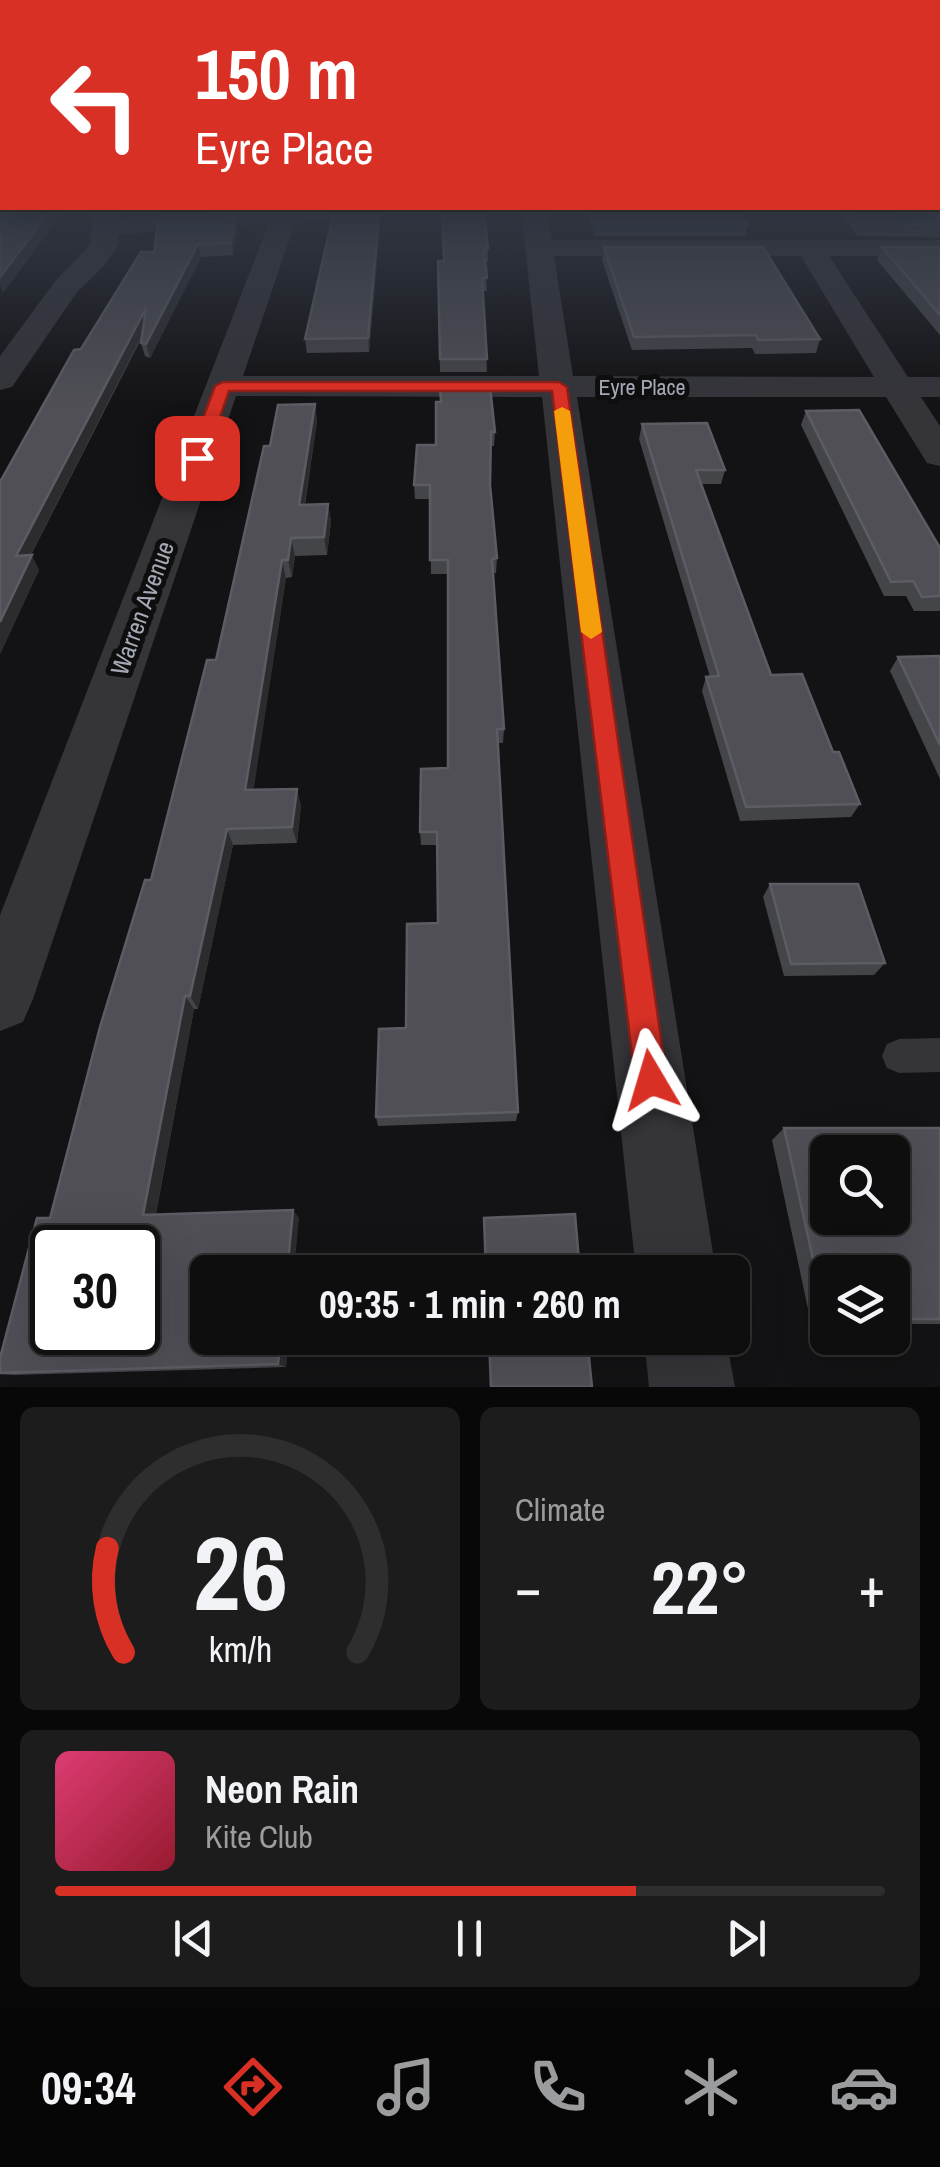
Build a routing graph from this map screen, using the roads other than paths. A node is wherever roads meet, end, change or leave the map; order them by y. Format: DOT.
graph roads {
  1 [pos="80,274"];
  2 [pos="263,274"];
  3 [pos="544,274"];
  4 [pos="826,274"];
  5 [pos="0,380"];
  6 [pos="223,386"];
  7 [pos="559,387"];
  8 [pos="897,387"];
  9 [pos="940,387"];
  10 [pos="940,455"];
  11 [pos="0,999"];
  12 [pos="940,1055"];
  13 [pos="898,1056"];
  14 [pos="674,1255"];
  15 [pos="687,1355"];
  16 [pos="692,1387"];
  1 -- 5 [label="street"];
  2 -- 6 [label="street, Warren Avenue"];
  3 -- 7 [label="street"];
  4 -- 8 [label="street"];
  6 -- 7 [label="street, Eyre Place"];
  6 -- 11 [label="street, Warren Avenue"];
  7 -- 8 [label="street, Eyre Place"];
  7 -- 14 [label="street"];
  8 -- 9 [label="street, Eyre Place"];
  8 -- 10 [label="street"];
  12 -- 13 [label="lane"];
  15 -- 16 [label="street"];
}
